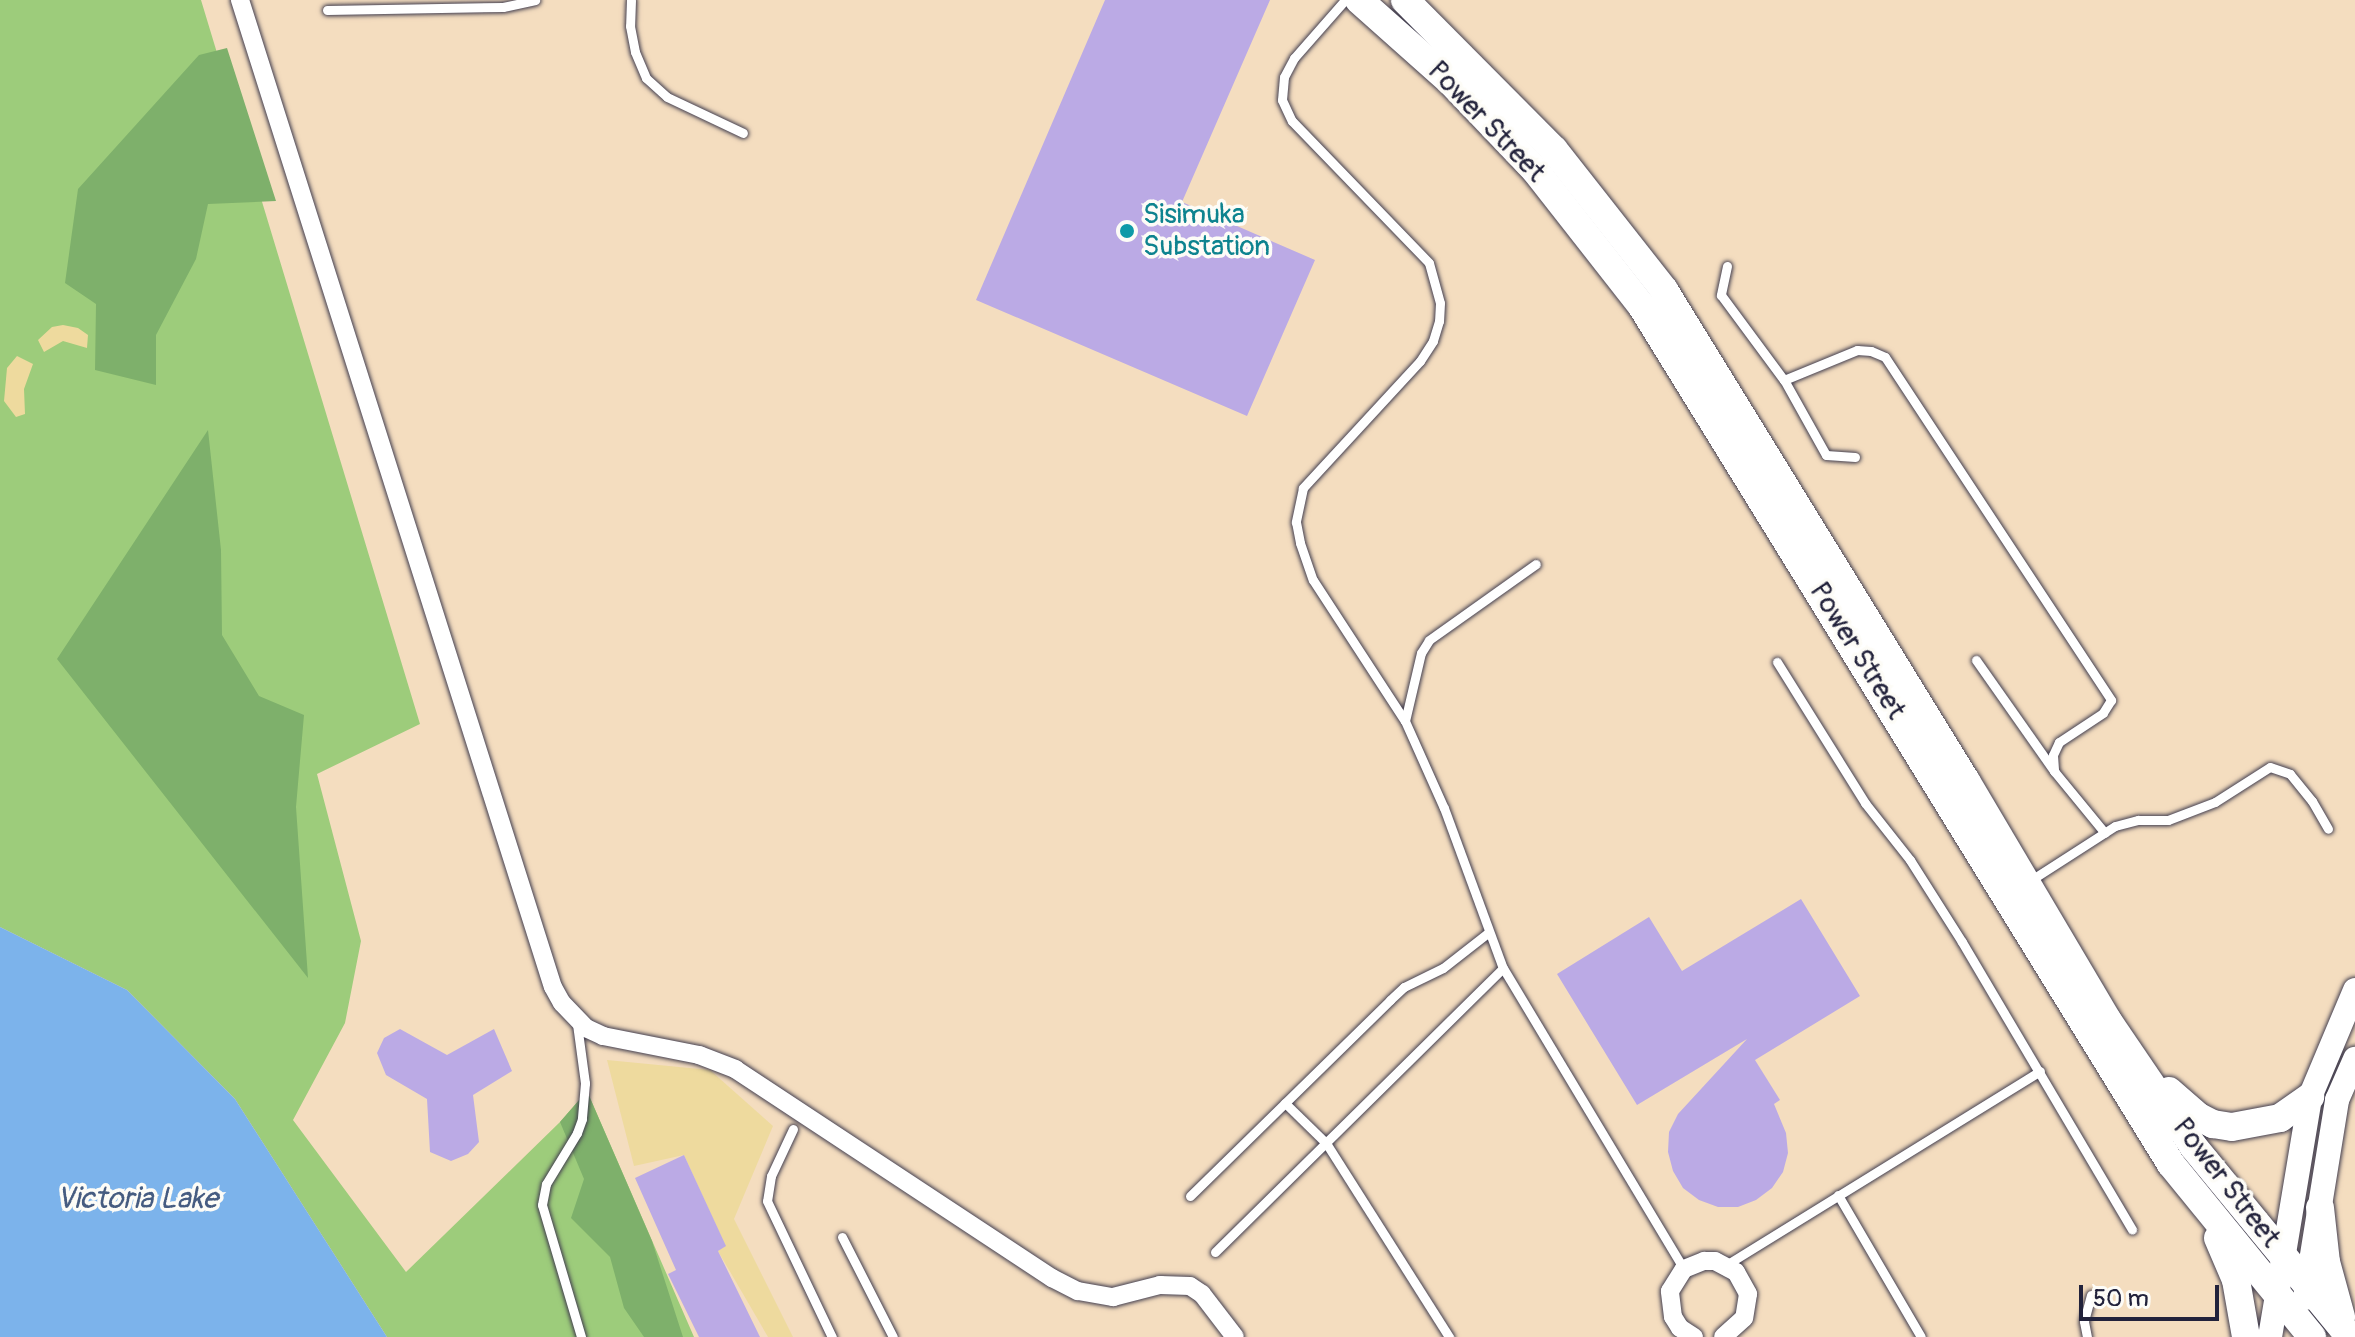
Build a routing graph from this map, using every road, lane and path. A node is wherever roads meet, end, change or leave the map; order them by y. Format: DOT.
graph roads {
  1 [pos="240,0"];
  2 [pos="535,0"];
  3 [pos="631,0"];
  4 [pos="1345,0"];
  5 [pos="1359,0"];
  6 [pos="1405,0"];
  7 [pos="327,10"];
  8 [pos="743,133"];
  9 [pos="1544,160"];
  10 [pos="1727,266"];
  11 [pos="1784,380"];
  12 [pos="1855,457"];
  13 [pos="1536,564"];
  14 [pos="1976,660"];
  15 [pos="1777,662"];
  16 [pos="1405,721"];
  17 [pos="2054,771"];
  18 [pos="2328,829"];
  19 [pos="2105,833"];
  20 [pos="2015,890"];
  21 [pos="1489,932"];
  22 [pos="1503,968"];
  23 [pos="2355,990"];
  24 [pos="577,1021"];
  25 [pos="2108,1021"];
  26 [pos="2040,1071"];
  27 [pos="2352,1072"];
  28 [pos="2310,1097"];
  29 [pos="1285,1103"];
  30 [pos="793,1129"];
  31 [pos="1326,1143"];
  32 [pos="1838,1195"];
  33 [pos="1190,1196"];
  34 [pos="2320,1208"];
  35 [pos="2207,1211"];
  36 [pos="2132,1229"];
  37 [pos="842,1237"];
  38 [pos="1215,1252"];
  39 [pos="2283,1257"];
  40 [pos="1726,1265"];
  41 [pos="1684,1269"];
  42 [pos="2307,1285"];
  43 [pos="2277,1294"];
  44 [pos="2091,1295"];
  45 [pos="2303,1333"];
  46 [pos="1733,1334"];
  47 [pos="2348,1334"];
  48 [pos="581,1337"];
  49 [pos="832,1337"];
  50 [pos="893,1337"];
  51 [pos="1235,1337"];
  52 [pos="1449,1337"];
  53 [pos="1692,1337"];
  54 [pos="1921,1337"];
  55 [pos="2087,1337"];
  56 [pos="2246,1337"];
  57 [pos="2270,1337"];
  1 -- 24 [label="street"];
  2 -- 7 [label="lane"];
  3 -- 8 [label="lane"];
  4 -- 16 [label="lane"];
  5 -- 9 [label="main road, Power Street"];
  6 -- 9 [label="main road, Power Street"];
  9 -- 20 [label="main road, Power Street"];
  10 -- 11 [label="lane"];
  11 -- 12 [label="lane"];
  11 -- 17 [label="lane"];
  13 -- 16 [label="lane"];
  14 -- 17 [label="lane"];
  15 -- 26 [label="lane"];
  16 -- 21 [label="lane"];
  17 -- 19 [label="lane"];
  18 -- 19 [label="lane"];
  19 -- 20 [label="lane"];
  20 -- 25 [label="main road, Power Street"];
  20 -- 35 [label="main road, Power Street"];
  21 -- 22 [label="lane"];
  21 -- 29 [label="lane"];
  22 -- 31 [label="lane"];
  22 -- 41 [label="lane"];
  23 -- 28 [label="main road"];
  24 -- 48 [label="lane"];
  24 -- 51 [label="street"];
  25 -- 28 [label="main road"];
  25 -- 39 [label="main road, Power Street"];
  26 -- 32 [label="lane"];
  26 -- 36 [label="lane"];
  27 -- 34 [label="main road"];
  28 -- 39 [label="main road"];
  29 -- 31 [label="lane"];
  29 -- 33 [label="lane"];
  30 -- 49 [label="lane"];
  31 -- 38 [label="lane"];
  31 -- 52 [label="lane"];
  32 -- 40 [label="lane"];
  32 -- 54 [label="lane"];
  34 -- 42 [label="main road"];
  34 -- 47 [label="main road"];
  35 -- 43 [label="main road, Power Street"];
  35 -- 56 [label="main road"];
  37 -- 50 [label="lane"];
  39 -- 42 [label="main road, Power Street"];
  39 -- 43 [label="main road"];
  40 -- 41 [label="street"];
  40 -- 46 [label="street"];
  41 -- 53 [label="street"];
  42 -- 45 [label="main road"];
  42 -- 47 [label="main road, Power Street"];
  43 -- 45 [label="main road, Power Street"];
  43 -- 57 [label="main road"];
  44 -- 55 [label="lane"];
}
